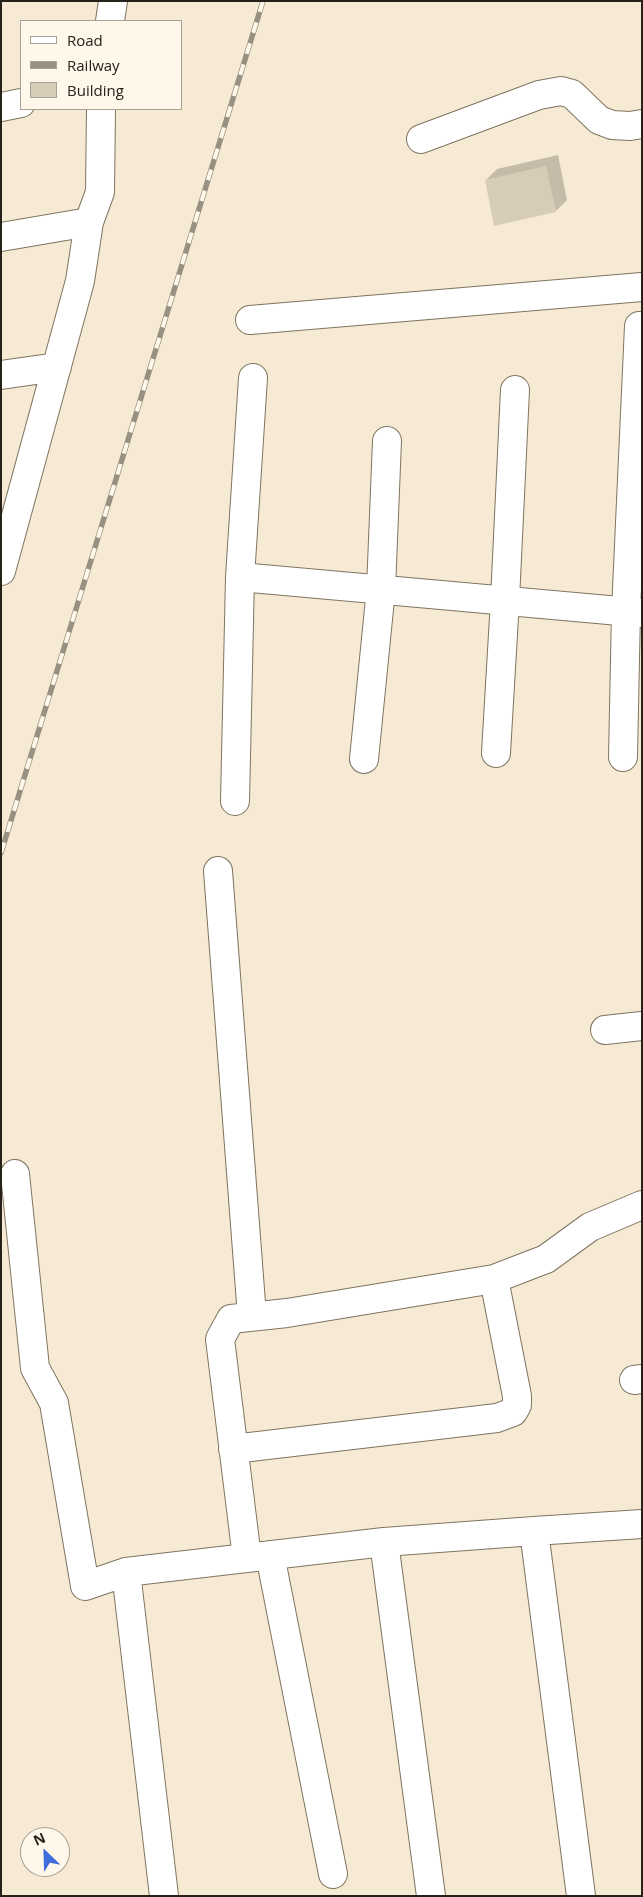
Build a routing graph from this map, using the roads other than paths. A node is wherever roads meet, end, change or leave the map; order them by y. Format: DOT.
graph roads {
  1 [pos="113,1"];
  2 [pos="110,20"];
  3 [pos="20,104"];
  4 [pos="1,107"];
  5 [pos="101,110"];
  6 [pos="642,124"];
  7 [pos="421,139"];
  8 [pos="88,222"];
  9 [pos="1,237"];
  10 [pos="642,287"];
  11 [pos="250,320"];
  12 [pos="639,326"];
  13 [pos="57,367"];
  14 [pos="1,375"];
  15 [pos="253,378"];
  16 [pos="515,390"];
  17 [pos="387,440"];
  18 [pos="7,534"];
  19 [pos="1,571"];
  20 [pos="240,576"];
  21 [pos="381,589"];
  22 [pos="506,600"];
  23 [pos="634,612"];
  24 [pos="496,753"];
  25 [pos="623,757"];
  26 [pos="364,758"];
  27 [pos="235,801"];
  28 [pos="218,870"];
  29 [pos="642,1026"];
  30 [pos="605,1030"];
  31 [pos="15,1174"];
  32 [pos="642,1205"];
  33 [pos="494,1279"];
  34 [pos="252,1316"];
  35 [pos="233,1449"];
  36 [pos="642,1524"];
  37 [pos="534,1531"];
  38 [pos="384,1542"];
  39 [pos="258,1557"];
  40 [pos="126,1572"];
  41 [pos="333,1874"];
  42 [pos="164,1896"];
  43 [pos="431,1896"];
  44 [pos="581,1896"];
  1 -- 2 [label="street"];
  3 -- 4 [label="street"];
  5 -- 8 [label="street"];
  6 -- 7 [label="street"];
  8 -- 9 [label="street"];
  8 -- 13 [label="street"];
  10 -- 11 [label="street"];
  12 -- 23 [label="street"];
  13 -- 14 [label="street"];
  13 -- 18 [label="street"];
  15 -- 20 [label="street"];
  16 -- 22 [label="street"];
  17 -- 21 [label="street"];
  18 -- 19 [label="street"];
  20 -- 21 [label="street"];
  20 -- 27 [label="street"];
  21 -- 22 [label="street"];
  21 -- 26 [label="street"];
  22 -- 23 [label="street"];
  22 -- 24 [label="street"];
  23 -- 25 [label="street"];
  28 -- 34 [label="street"];
  29 -- 30 [label="street"];
  31 -- 40 [label="street"];
  32 -- 33 [label="street"];
  33 -- 34 [label="street"];
  33 -- 35 [label="street"];
  34 -- 35 [label="street"];
  35 -- 39 [label="street"];
  36 -- 37 [label="street"];
  37 -- 38 [label="street"];
  37 -- 44 [label="street"];
  38 -- 39 [label="street"];
  38 -- 43 [label="street"];
  39 -- 40 [label="street"];
  39 -- 41 [label="street"];
  40 -- 42 [label="street"];
}
